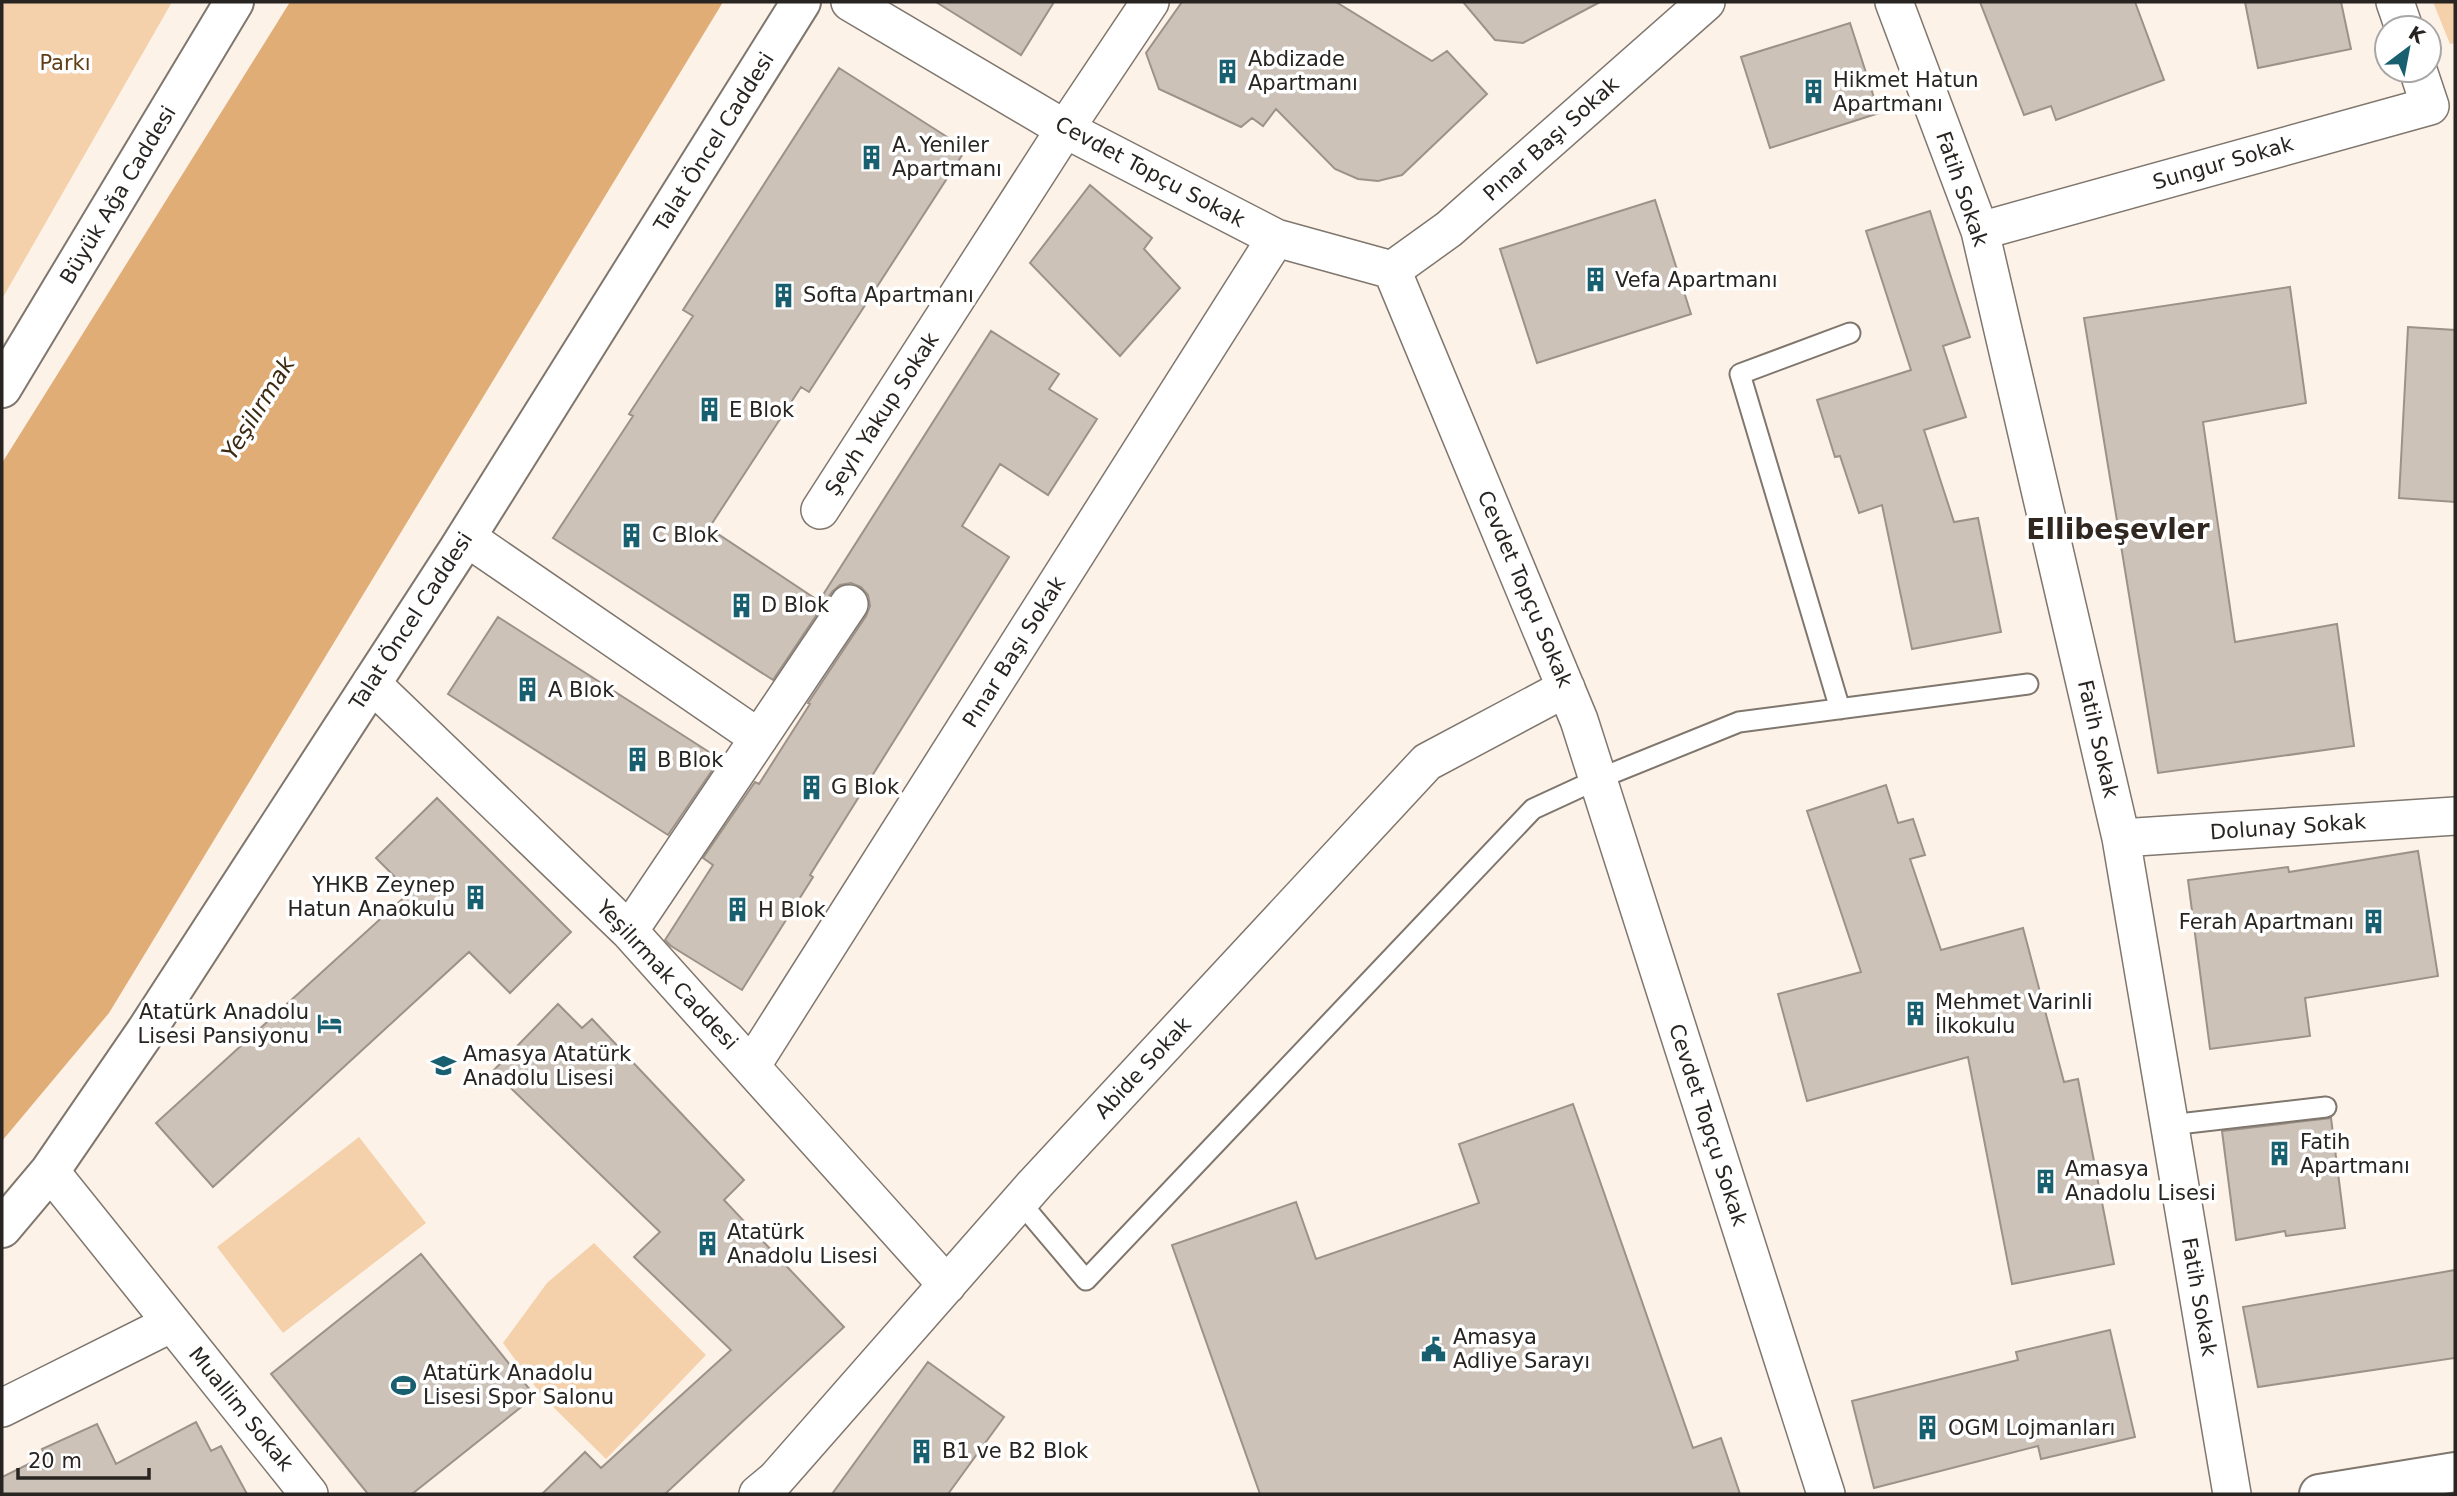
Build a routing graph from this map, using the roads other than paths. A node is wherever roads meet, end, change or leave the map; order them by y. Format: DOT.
graph roads {
  1 [pos="234,2"];
  2 [pos="801,2"];
  3 [pos="850,2"];
  4 [pos="1150,2"];
  5 [pos="1706,2"];
  6 [pos="1894,2"];
  7 [pos="2428,84"];
  8 [pos="2442,102"];
  9 [pos="1065,129"];
  10 [pos="1980,231"];
  11 [pos="1276,238"];
  12 [pos="1392,270"];
  13 [pos="1850,333"];
  14 [pos="2,388"];
  15 [pos="820,510"];
  16 [pos="466,537"];
  17 [pos="849,604"];
  18 [pos="371,682"];
  19 [pos="2028,684"];
  20 [pos="1566,688"];
  21 [pos="1840,709"];
  22 [pos="759,738"];
  23 [pos="1598,779"];
  24 [pos="2455,816"];
  25 [pos="2121,838"];
  26 [pos="629,931"];
  27 [pos="752,1065"];
  28 [pos="2326,1107"];
  29 [pos="2170,1125"];
  30 [pos="50,1171"];
  31 [pos="1020,1202"];
  32 [pos="2,1228"];
  33 [pos="947,1284"];
  34 [pos="172,1323"];
  35 [pos="2,1408"];
  36 [pos="2455,1472"];
  37 [pos="309,1494"];
  38 [pos="758,1494"];
  39 [pos="1826,1494"];
  40 [pos="2232,1494"];
  41 [pos="2319,1494"];
  1 -- 14 [label="street, Büyük Ağa Caddesi"];
  2 -- 16 [label="street, Talat Öncel Caddesi"];
  3 -- 9 [label="street, Cevdet Topçu Sokak"];
  4 -- 9 [label="street, Şeyh Yakup Sokak"];
  5 -- 12 [label="street, Pınar Başı Sokak"];
  6 -- 10 [label="street, Fatih Sokak"];
  7 -- 8 [label="street, Sungur Sokak"];
  8 -- 10 [label="street, Sungur Sokak"];
  9 -- 11 [label="street, Cevdet Topçu Sokak"];
  9 -- 15 [label="street, Şeyh Yakup Sokak"];
  10 -- 25 [label="street, Fatih Sokak"];
  11 -- 12 [label="street, Cevdet Topçu Sokak"];
  11 -- 27 [label="street, Pınar Başı Sokak"];
  12 -- 20 [label="street, Cevdet Topçu Sokak"];
  13 -- 21 [label="lane"];
  16 -- 18 [label="street, Talat Öncel Caddesi"];
  16 -- 22 [label="street"];
  17 -- 22 [label="street"];
  18 -- 26 [label="street, Yeşilırmak Caddesi"];
  18 -- 30 [label="street, Talat Öncel Caddesi"];
  19 -- 21 [label="lane"];
  20 -- 23 [label="street, Cevdet Topçu Sokak"];
  20 -- 31 [label="street, Abide Sokak"];
  21 -- 23 [label="lane"];
  22 -- 26 [label="street"];
  23 -- 31 [label="lane"];
  23 -- 39 [label="street, Cevdet Topçu Sokak"];
  24 -- 25 [label="street, Dolunay Sokak"];
  25 -- 29 [label="street, Fatih Sokak"];
  26 -- 27 [label="street, Yeşilırmak Caddesi"];
  27 -- 33 [label="street, Yeşilırmak Caddesi"];
  28 -- 29 [label="lane"];
  29 -- 40 [label="street, Fatih Sokak"];
  30 -- 32 [label="street, Talat Öncel Caddesi"];
  30 -- 34 [label="street, Muallim Sokak"];
  31 -- 33 [label="street, Abide Sokak"];
  33 -- 38 [label="street, Abide Sokak"];
  34 -- 35 [label="street"];
  34 -- 37 [label="street, Muallim Sokak"];
  36 -- 41 [label="street"];
}
